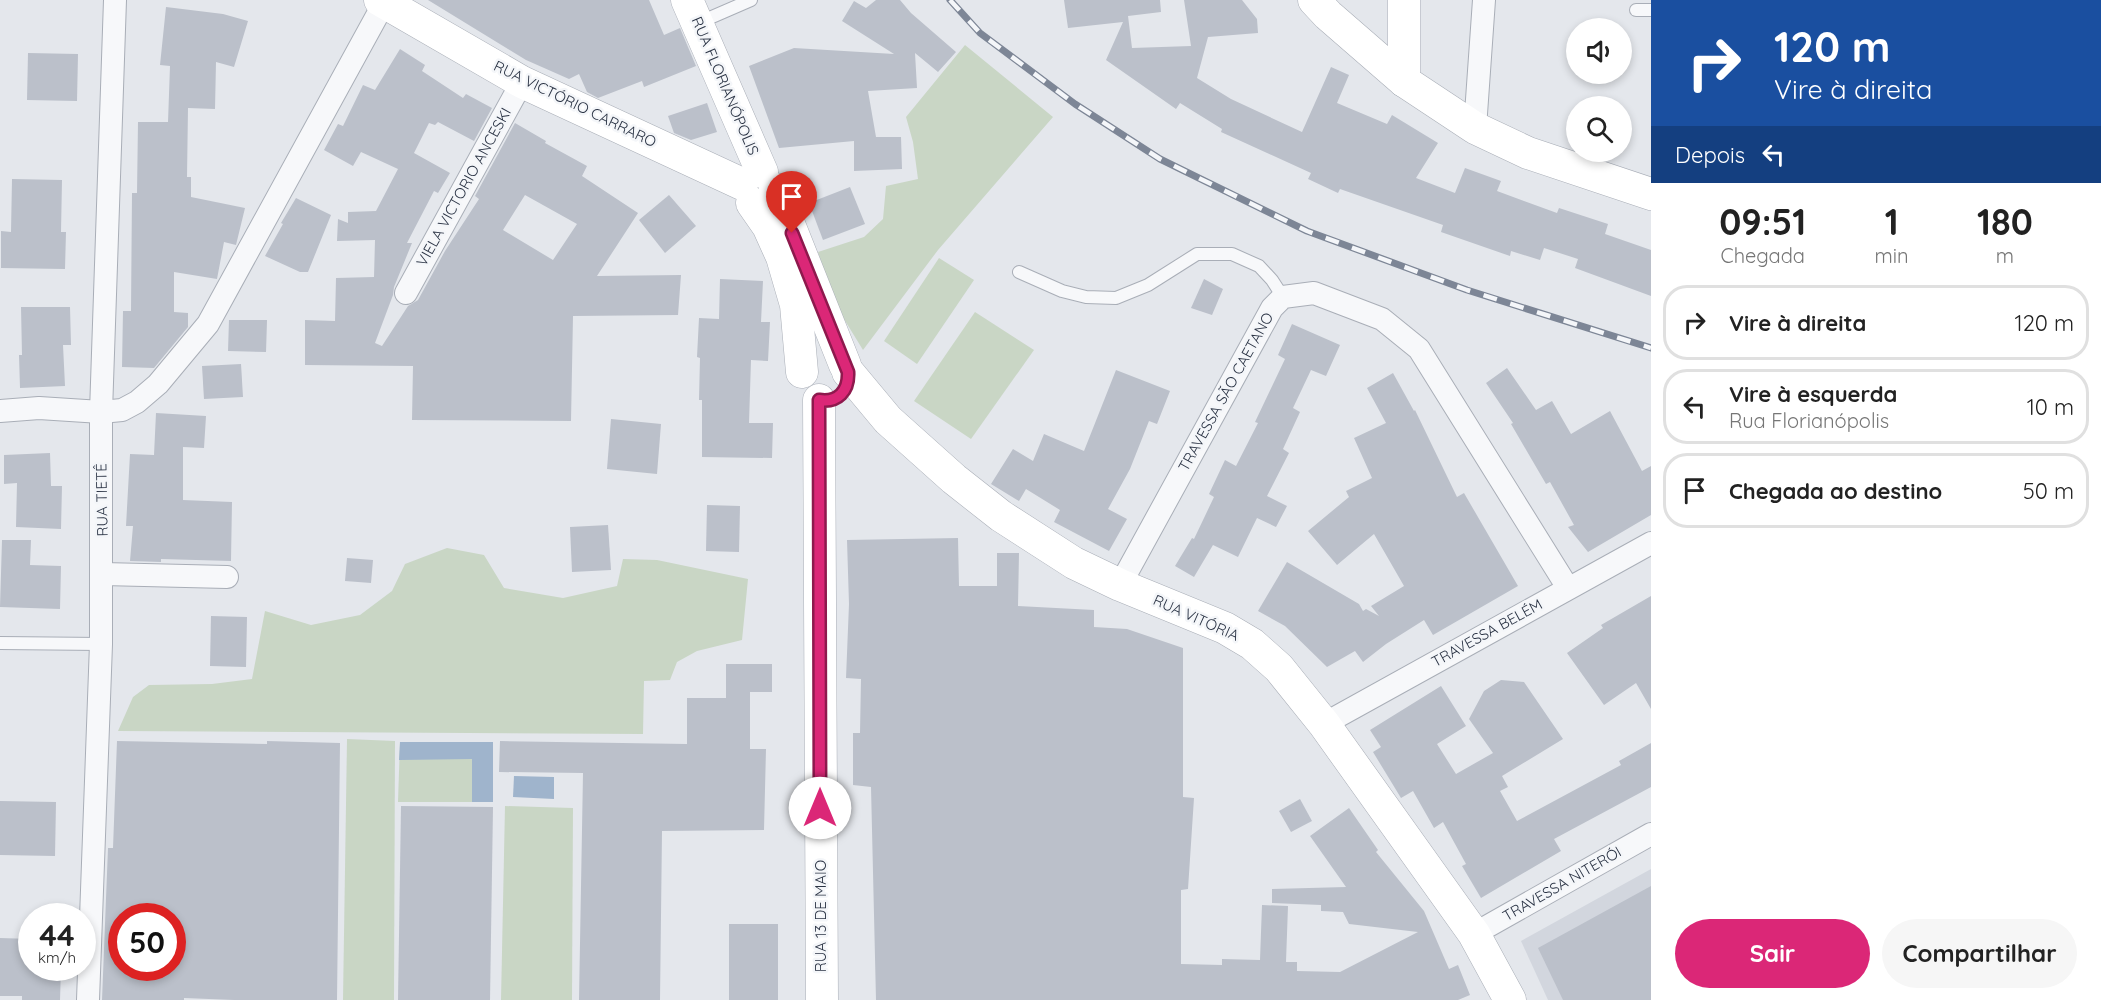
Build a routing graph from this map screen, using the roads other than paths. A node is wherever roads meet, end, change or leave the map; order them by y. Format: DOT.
graph roads {
  1 [pos="115,0"];
  2 [pos="751,0"];
  3 [pos="1314,0"];
  4 [pos="1404,0"];
  5 [pos="1484,0"];
  6 [pos="382,1"];
  7 [pos="1636,10"];
  8 [pos="1651,10"];
  9 [pos="692,12"];
  10 [pos="1404,81"];
  11 [pos="522,82"];
  12 [pos="1475,128"];
  13 [pos="758,187"];
  14 [pos="1651,194"];
  15 [pos="1019,272"];
  16 [pos="406,293"];
  17 [pos="1283,297"];
  18 [pos="847,368"];
  19 [pos="802,372"];
  20 [pos="819,400"];
  21 [pos="0,411"];
  22 [pos="101,412"];
  23 [pos="1651,543"];
  24 [pos="102,574"];
  25 [pos="227,577"];
  26 [pos="1120,585"];
  27 [pos="1568,588"];
  28 [pos="0,643"];
  29 [pos="101,644"];
  30 [pos="1324,724"];
  31 [pos="1651,834"];
  32 [pos="1474,934"];
  33 [pos="88,1000"];
  34 [pos="822,1000"];
  35 [pos="1510,1000"];
  1 -- 22 [label="street, RUA TIETÊ"];
  2 -- 9 [label="lane"];
  3 -- 10 [label="main road"];
  4 -- 10 [label="main road"];
  5 -- 12 [label="street"];
  6 -- 11 [label="main road, RUA VICTÓRIO CARRARO"];
  6 -- 22 [label="street"];
  7 -- 8 [label="lane"];
  9 -- 13 [label="main road, RUA FLORIANÓPOLIS"];
  10 -- 12 [label="main road"];
  11 -- 13 [label="main road, RUA VICTÓRIO CARRARO"];
  11 -- 16 [label="street, VIELA VICTORIO ANCESKI"];
  12 -- 14 [label="main road"];
  13 -- 18 [label="main road, RUA FLORIANÓPOLIS"];
  13 -- 19 [label="main road, RUA FLORIANÓPOLIS"];
  15 -- 17 [label="lane"];
  17 -- 26 [label="street, TRAVESSA SÃO CAETANO"];
  17 -- 27 [label="street, TRAVESSA SÃO CAETANO"];
  18 -- 19 [label="main road"];
  18 -- 20 [label="main road"];
  18 -- 26 [label="main road, RUA VITÓRIA"];
  19 -- 20 [label="main road"];
  20 -- 34 [label="main road, RUA 13 DE MAIO"];
  21 -- 22 [label="street"];
  22 -- 24 [label="street, RUA TIETÊ"];
  23 -- 27 [label="street, TRAVESSA BELÉM"];
  24 -- 25 [label="street"];
  24 -- 29 [label="street, RUA TIETÊ"];
  26 -- 30 [label="main road, RUA VITÓRIA"];
  27 -- 30 [label="street, TRAVESSA BELÉM"];
  28 -- 29 [label="lane"];
  29 -- 33 [label="street, RUA TIETÊ"];
  30 -- 32 [label="main road, RUA VITÓRIA"];
  31 -- 32 [label="street, TRAVESSA NITERÓI"];
  32 -- 35 [label="main road, RUA VITÓRIA"];
}
